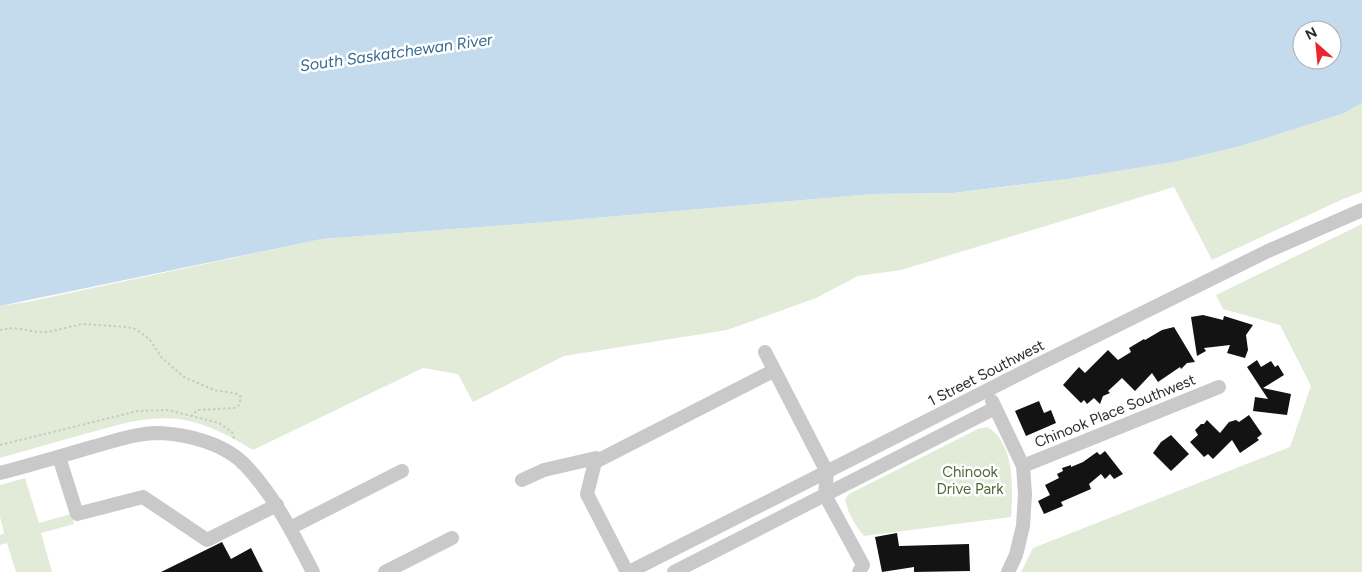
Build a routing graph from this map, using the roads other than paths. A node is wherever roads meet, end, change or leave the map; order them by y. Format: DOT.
graph roads {
  1 [pos="1362,210"];
  2 [pos="765,352"];
  3 [pos="774,370"];
  4 [pos="1219,387"];
  5 [pos="987,391"];
  6 [pos="995,408"];
  7 [pos="58,457"];
  8 [pos="595,462"];
  9 [pos="1023,466"];
  10 [pos="402,470"];
  11 [pos="827,472"];
  12 [pos="0,474"];
  13 [pos="522,480"];
  14 [pos="825,495"];
  15 [pos="277,505"];
  16 [pos="290,528"];
  17 [pos="452,538"];
  18 [pos="313,572"];
  19 [pos="385,572"];
  20 [pos="628,572"];
  21 [pos="674,572"];
  22 [pos="859,572"];
  23 [pos="1008,572"];
  1 -- 5 [label="street, 1 Street Southwest"];
  2 -- 3 [label="street"];
  3 -- 8 [label="street"];
  3 -- 11 [label="street"];
  4 -- 9 [label="street, Chinook Place Southwest"];
  5 -- 6 [label="street"];
  5 -- 11 [label="street, 1 Street Southwest"];
  6 -- 9 [label="street"];
  6 -- 14 [label="street"];
  7 -- 12 [label="street"];
  7 -- 15 [label="street"];
  7 -- 15 [label="street"];
  8 -- 13 [label="street"];
  8 -- 20 [label="street"];
  9 -- 23 [label="street"];
  10 -- 16 [label="street"];
  11 -- 14 [label="street"];
  11 -- 20 [label="street, 1 Street Southwest"];
  14 -- 21 [label="street"];
  14 -- 22 [label="street"];
  15 -- 16 [label="street"];
  16 -- 18 [label="street"];
  17 -- 19 [label="street"];
}
